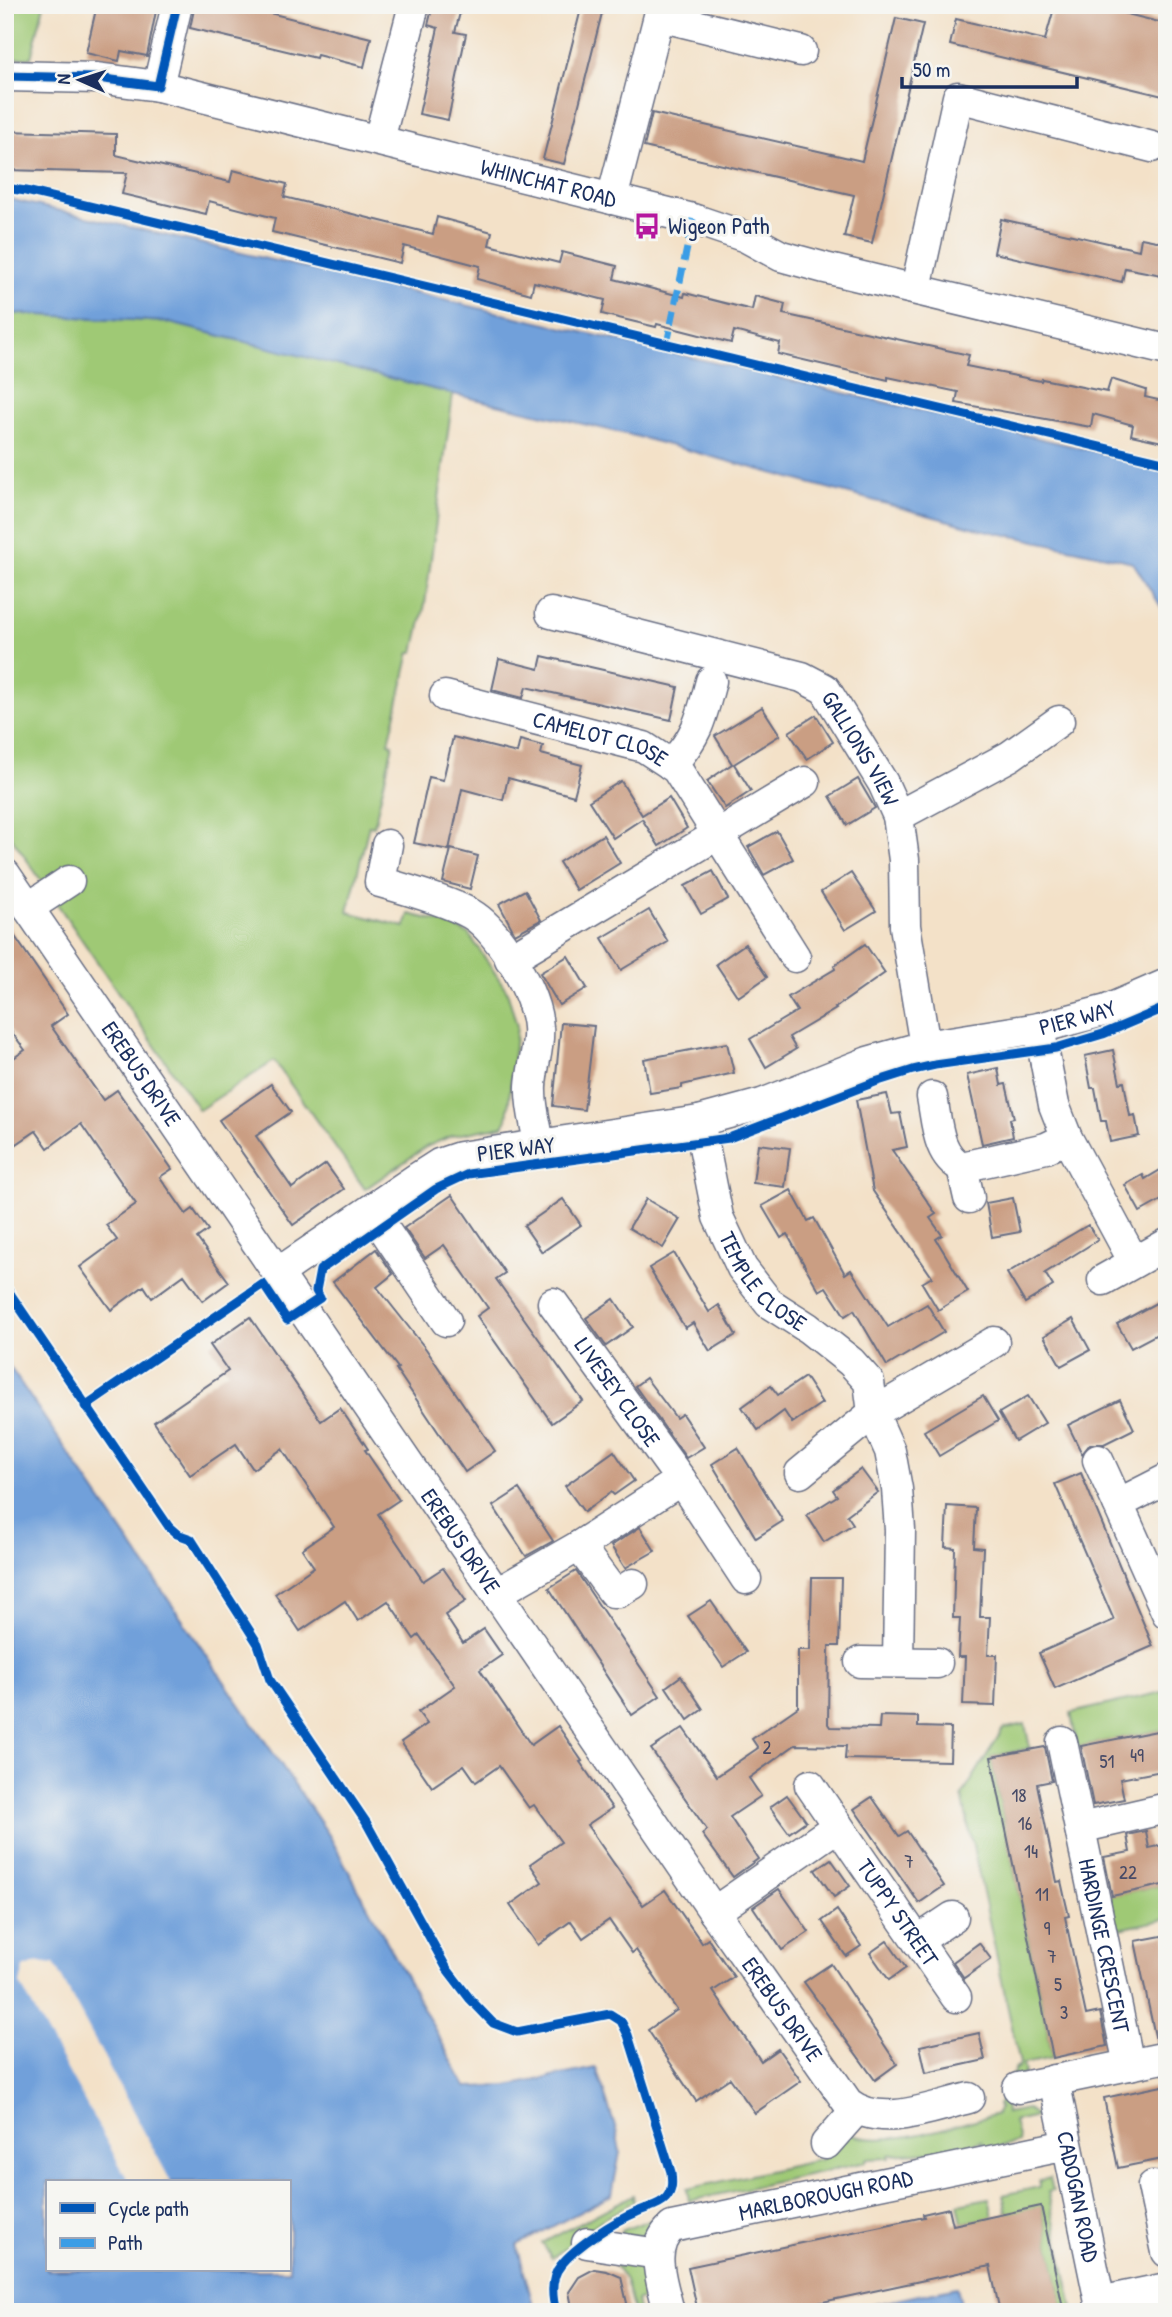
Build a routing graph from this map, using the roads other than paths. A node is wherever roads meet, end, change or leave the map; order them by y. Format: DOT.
graph roads {
  1 [pos="177,5"];
  2 [pos="414,5"];
  3 [pos="801,51"];
  4 [pos="5,76"];
  5 [pos="158,86"];
  6 [pos="379,140"];
  7 [pos="1152,147"];
  8 [pos="612,199"];
  9 [pos="916,288"];
  10 [pos="1167,350"];
  11 [pos="551,613"];
  12 [pos="711,681"];
  13 [pos="444,696"];
  14 [pos="1059,721"];
  15 [pos="671,765"];
  16 [pos="805,782"];
  17 [pos="898,816"];
  18 [pos="719,834"];
  19 [pos="387,845"];
  20 [pos="5,874"];
  21 [pos="69,881"];
  22 [pos="28,908"];
  23 [pos="795,957"];
  24 [pos="510,959"];
  25 [pos="1167,984"];
  26 [pos="1039,1028"];
  27 [pos="925,1046"];
  28 [pos="932,1097"];
  29 [pos="699,1121"];
  30 [pos="1067,1138"];
  31 [pos="539,1144"];
  32 [pos="962,1167"];
  33 [pos="970,1198"];
  34 [pos="371,1210"];
  35 [pos="1167,1244"];
  36 [pos="1135,1262"];
  37 [pos="278,1273"];
  38 [pos="1103,1280"];
  39 [pos="553,1303"];
  40 [pos="446,1321"];
  41 [pos="994,1342"];
  42 [pos="873,1413"];
  43 [pos="1098,1460"];
  44 [pos="800,1473"];
  45 [pos="1167,1479"];
  46 [pos="681,1480"];
  47 [pos="1118,1504"];
  48 [pos="579,1546"];
  49 [pos="746,1579"];
  50 [pos="632,1584"];
  51 [pos="497,1593"];
  52 [pos="1167,1613"];
  53 [pos="860,1662"];
  54 [pos="898,1662"];
  55 [pos="937,1663"];
  56 [pos="1062,1742"];
  57 [pos="810,1785"];
  58 [pos="1167,1808"];
  59 [pos="838,1826"];
  60 [pos="1080,1828"];
  61 [pos="714,1912"];
  62 [pos="953,1917"];
  63 [pos="917,1941"];
  64 [pos="956,1997"];
  65 [pos="1167,2057"];
  66 [pos="1129,2065"];
  67 [pos="1054,2080"];
  68 [pos="1018,2088"];
  69 [pos="969,2098"];
  70 [pos="856,2110"];
  71 [pos="826,2144"];
  72 [pos="1067,2145"];
  73 [pos="1153,2186"];
  74 [pos="587,2243"];
  75 [pos="1167,2252"];
  76 [pos="659,2254"];
  77 [pos="1167,2288"];
  78 [pos="1101,2307"];
  79 [pos="669,2312"];
  1 -- 5 [label="street"];
  2 -- 6 [label="street"];
  3 -- 8 [label="street"];
  4 -- 5 [label="street, WHINCHAT ROAD"];
  5 -- 6 [label="street, WHINCHAT ROAD"];
  6 -- 8 [label="street, WHINCHAT ROAD"];
  7 -- 9 [label="street"];
  8 -- 9 [label="street, WHINCHAT ROAD"];
  9 -- 10 [label="street, WHINCHAT ROAD"];
  11 -- 17 [label="street, GALLIONS VIEW"];
  12 -- 15 [label="street"];
  13 -- 15 [label="street, CAMELOT CLOSE"];
  14 -- 17 [label="street"];
  15 -- 18 [label="street, CAMELOT CLOSE"];
  16 -- 18 [label="street"];
  17 -- 27 [label="street, GALLIONS VIEW"];
  18 -- 23 [label="street, CAMELOT CLOSE"];
  18 -- 24 [label="street"];
  19 -- 24 [label="street"];
  20 -- 22 [label="street, EREBUS DRIVE"];
  21 -- 22 [label="street"];
  22 -- 37 [label="street, EREBUS DRIVE"];
  24 -- 31 [label="street"];
  25 -- 26 [label="street, PIER WAY"];
  26 -- 27 [label="street, PIER WAY"];
  26 -- 30 [label="street"];
  27 -- 29 [label="street, PIER WAY"];
  28 -- 32 [label="street"];
  29 -- 31 [label="street, PIER WAY"];
  29 -- 42 [label="street, TEMPLE CLOSE"];
  30 -- 32 [label="street"];
  30 -- 36 [label="street"];
  31 -- 34 [label="street, PIER WAY"];
  32 -- 33 [label="street"];
  34 -- 37 [label="street, PIER WAY"];
  34 -- 40 [label="street"];
  35 -- 36 [label="street"];
  36 -- 38 [label="street"];
  37 -- 51 [label="street, EREBUS DRIVE"];
  39 -- 46 [label="street, LIVESEY CLOSE"];
  41 -- 42 [label="street"];
  42 -- 44 [label="street"];
  42 -- 54 [label="street, TEMPLE CLOSE"];
  43 -- 47 [label="street"];
  45 -- 47 [label="street"];
  46 -- 48 [label="street"];
  46 -- 49 [label="street, LIVESEY CLOSE"];
  47 -- 52 [label="street"];
  48 -- 50 [label="street"];
  48 -- 51 [label="street"];
  51 -- 61 [label="street, EREBUS DRIVE"];
  53 -- 54 [label="street"];
  54 -- 55 [label="street"];
  56 -- 60 [label="street, HARDINGE CRESCENT"];
  57 -- 59 [label="street, TUPPY STREET"];
  58 -- 60 [label="street, HARDINGE CRESCENT"];
  59 -- 61 [label="street"];
  59 -- 63 [label="street, TUPPY STREET"];
  60 -- 66 [label="street, HARDINGE CRESCENT"];
  61 -- 70 [label="street, EREBUS DRIVE"];
  62 -- 63 [label="street"];
  63 -- 64 [label="street, TUPPY STREET"];
  65 -- 66 [label="street"];
  66 -- 67 [label="street"];
  67 -- 68 [label="street"];
  67 -- 72 [label="street, CADOGAN ROAD"];
  69 -- 70 [label="street"];
  70 -- 71 [label="street"];
  72 -- 76 [label="street, MARLBOROUGH ROAD"];
  72 -- 78 [label="street, CADOGAN ROAD"];
  73 -- 75 [label="street"];
  74 -- 76 [label="street"];
  76 -- 79 [label="street"];
  77 -- 78 [label="street"];
}
